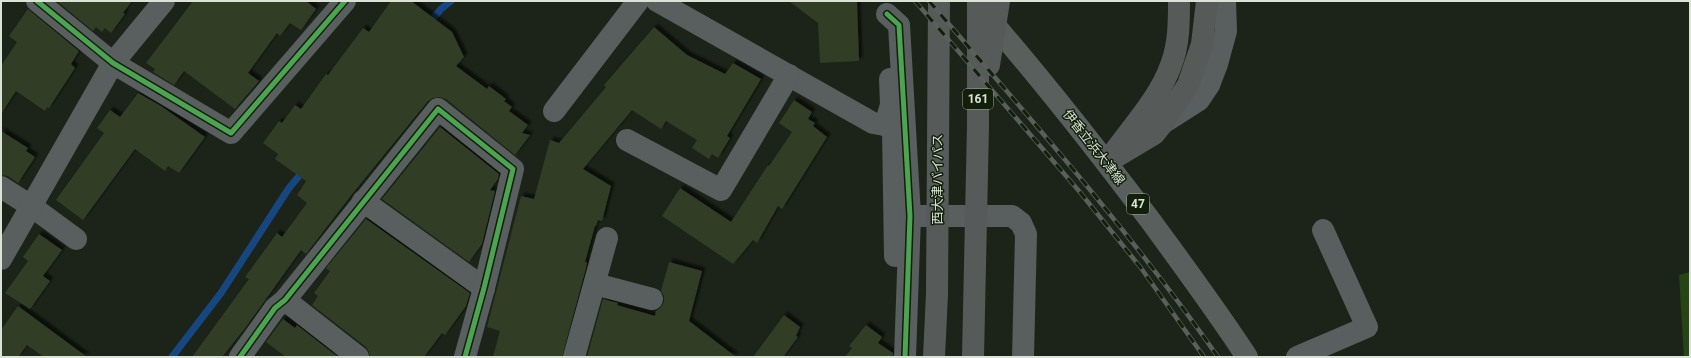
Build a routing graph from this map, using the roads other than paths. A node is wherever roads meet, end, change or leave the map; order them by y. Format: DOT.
graph roads {
  1 [pos="36,1"];
  2 [pos="164,1"];
  3 [pos="638,1"];
  4 [pos="657,1"];
  5 [pos="927,1"];
  6 [pos="939,1"];
  7 [pos="974,1"];
  8 [pos="978,1"];
  9 [pos="999,1"];
  10 [pos="1179,1"];
  11 [pos="1207,1"];
  12 [pos="1225,1"];
  13 [pos="343,2"];
  14 [pos="113,63"];
  15 [pos="789,75"];
  16 [pos="554,111"];
  17 [pos="1163,123"];
  18 [pos="885,125"];
  19 [pos="978,126"];
  20 [pos="627,140"];
  21 [pos="1107,162"];
  22 [pos="1,186"];
  23 [pos="937,193"];
  24 [pos="364,201"];
  25 [pos="31,206"];
  26 [pos="910,216"];
  27 [pos="1323,230"];
  28 [pos="607,238"];
  29 [pos="76,239"];
  30 [pos="1,259"];
  31 [pos="595,284"];
  32 [pos="484,288"];
  33 [pos="652,299"];
  34 [pos="285,300"];
  35 [pos="240,357"];
  36 [pos="358,357"];
  37 [pos="465,357"];
  38 [pos="574,357"];
  39 [pos="894,357"];
  40 [pos="905,357"];
  41 [pos="934,357"];
  42 [pos="974,357"];
  43 [pos="1023,357"];
  44 [pos="1247,357"];
  45 [pos="1297,357"];
  1 -- 14 [label="street"];
  2 -- 14 [label="street"];
  3 -- 16 [label="street"];
  4 -- 15 [label="street"];
  5 -- 23 [label="highway"];
  6 -- 23 [label="highway, 西大津バイパス"];
  7 -- 21 [label="main road, 伊香立浜大津線 / 47"];
  8 -- 19 [label="highway, 161"];
  9 -- 19 [label="highway"];
  10 -- 21 [label="highway"];
  11 -- 17 [label="highway"];
  12 -- 17 [label="street"];
  13 -- 14 [label="street"];
  14 -- 25 [label="street"];
  15 -- 18 [label="street"];
  15 -- 20 [label="street"];
  17 -- 21 [label="highway"];
  18 -- 26 [label="street"];
  18 -- 39 [label="street"];
  19 -- 42 [label="highway, 161"];
  21 -- 44 [label="main road, 伊香立浜大津線 / 47"];
  22 -- 25 [label="street"];
  23 -- 41 [label="highway, 西大津バイパス"];
  24 -- 32 [label="street"];
  24 -- 32 [label="street"];
  24 -- 34 [label="street"];
  25 -- 29 [label="street"];
  25 -- 30 [label="street"];
  26 -- 40 [label="street"];
  26 -- 43 [label="street"];
  27 -- 45 [label="street"];
  28 -- 31 [label="street"];
  31 -- 33 [label="street"];
  31 -- 38 [label="street"];
  32 -- 37 [label="street"];
  34 -- 35 [label="street"];
  34 -- 36 [label="street"];
}
